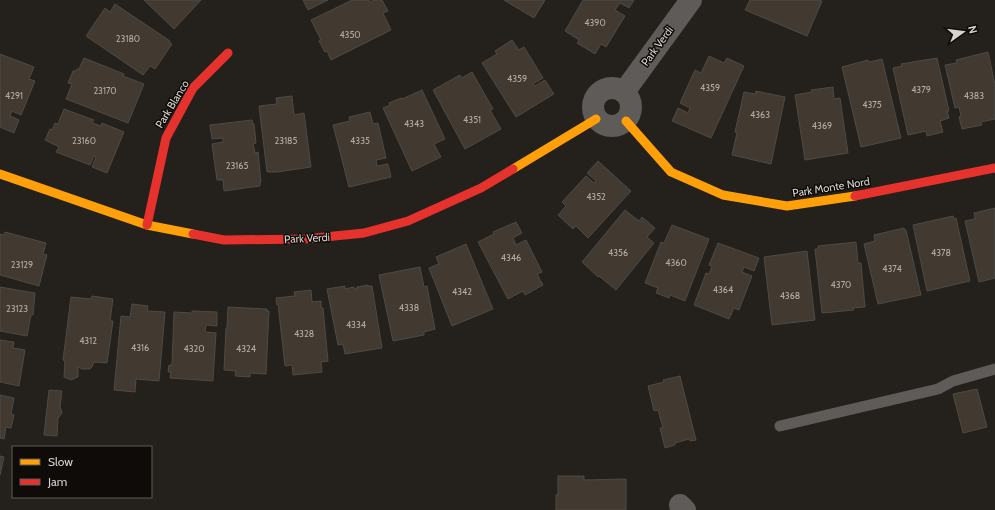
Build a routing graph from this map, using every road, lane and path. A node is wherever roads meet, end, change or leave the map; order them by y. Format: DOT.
graph roads {
  1 [pos="691,0"];
  2 [pos="228,53"];
  3 [pos="624,92"];
  4 [pos="596,119"];
  5 [pos="626,121"];
  6 [pos="995,168"];
  7 [pos="0,174"];
  8 [pos="147,225"];
  9 [pos="995,369"];
  10 [pos="780,426"];
  1 -- 3 [label="street, Park Verdi"];
  2 -- 8 [label="street, Park Blanco"];
  3 -- 4 [label="street"];
  3 -- 5 [label="street"];
  4 -- 5 [label="street"];
  4 -- 8 [label="street, Park Verdi"];
  5 -- 6 [label="street, Park Monte Nord"];
  7 -- 8 [label="street, Park Verdi"];
  9 -- 10 [label="lane"];
}
